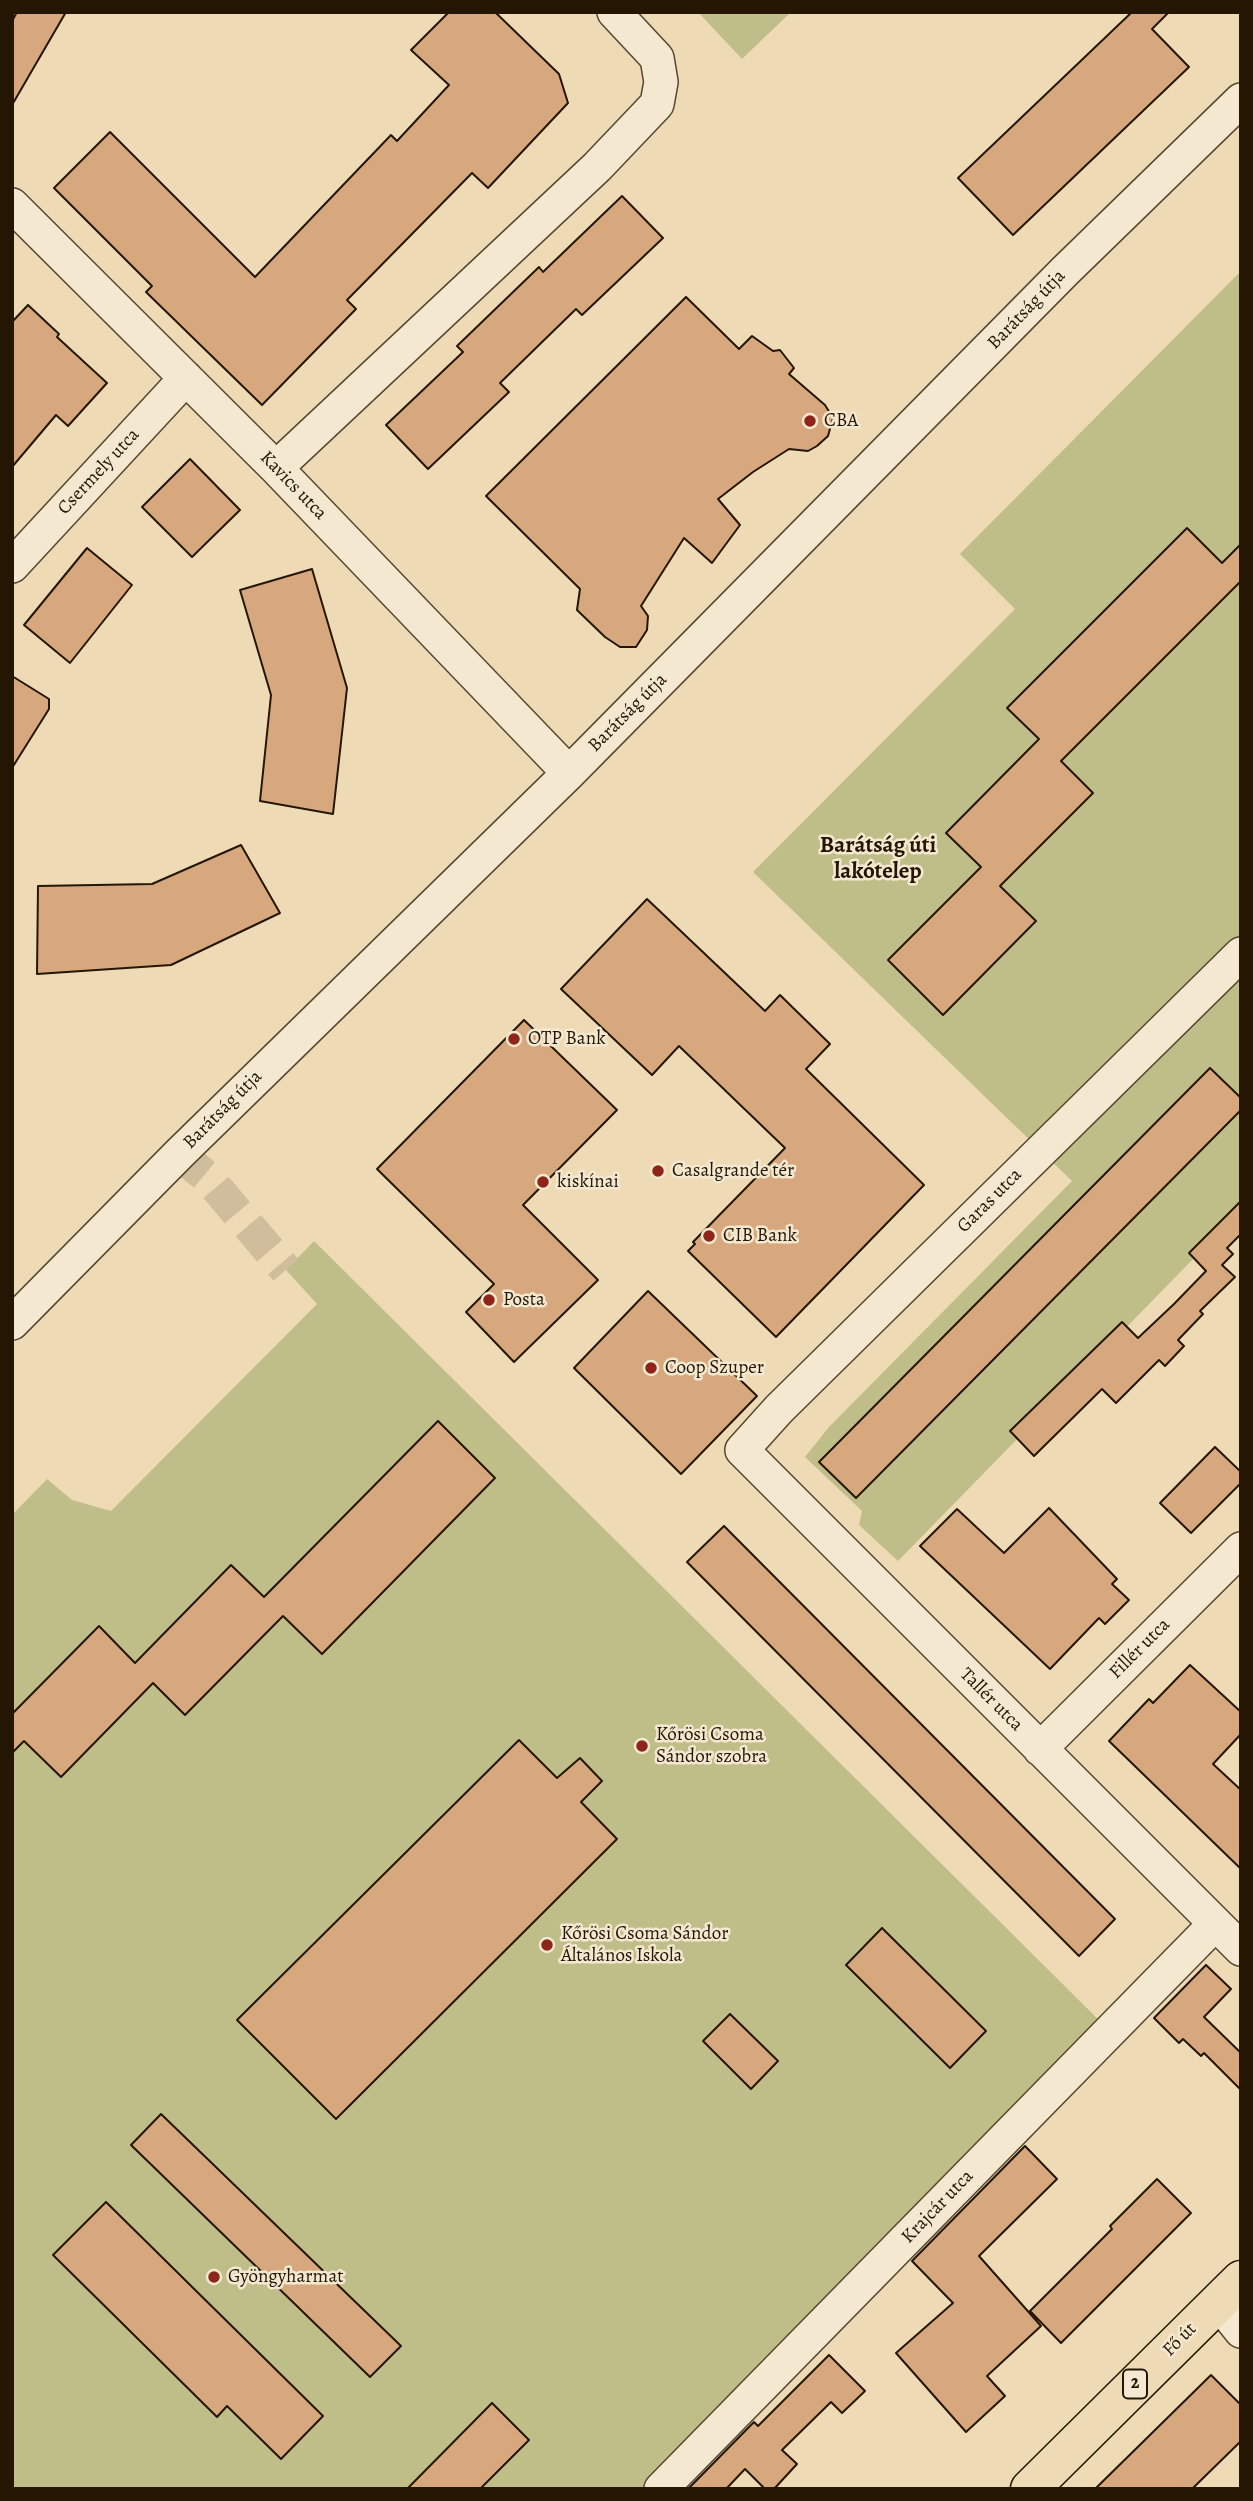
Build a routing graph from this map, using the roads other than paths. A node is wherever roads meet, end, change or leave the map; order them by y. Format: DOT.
graph roads {
  1 [pos="614,12"];
  2 [pos="1241,100"];
  3 [pos="12,205"];
  4 [pos="186,378"];
  5 [pos="276,468"];
  6 [pos="12,566"];
  7 [pos="569,773"];
  8 [pos="1241,954"];
  9 [pos="12,1323"];
  10 [pos="742,1450"];
  11 [pos="1241,1549"];
  12 [pos="1040,1749"];
  13 [pos="1215,1924"];
  14 [pos="1241,1949"];
  15 [pos="1233,2304"];
  16 [pos="661,2489"];
  17 [pos="1030,2489"];
  1 -- 5 [label="street"];
  2 -- 7 [label="street, Barátság útja"];
  3 -- 4 [label="street, Kavics utca"];
  4 -- 5 [label="street, Kavics utca"];
  4 -- 6 [label="street, Csermely utca"];
  5 -- 7 [label="street, Kavics utca"];
  7 -- 9 [label="street, Barátság útja"];
  8 -- 10 [label="street, Garas utca"];
  10 -- 12 [label="street, Tallér utca"];
  11 -- 12 [label="street, Fillér utca"];
  12 -- 13 [label="street, Tallér utca"];
  13 -- 14 [label="street, Tallér utca"];
  13 -- 16 [label="street, Krajcár utca"];
  15 -- 17 [label="main road, Fő út / 2"];
}
